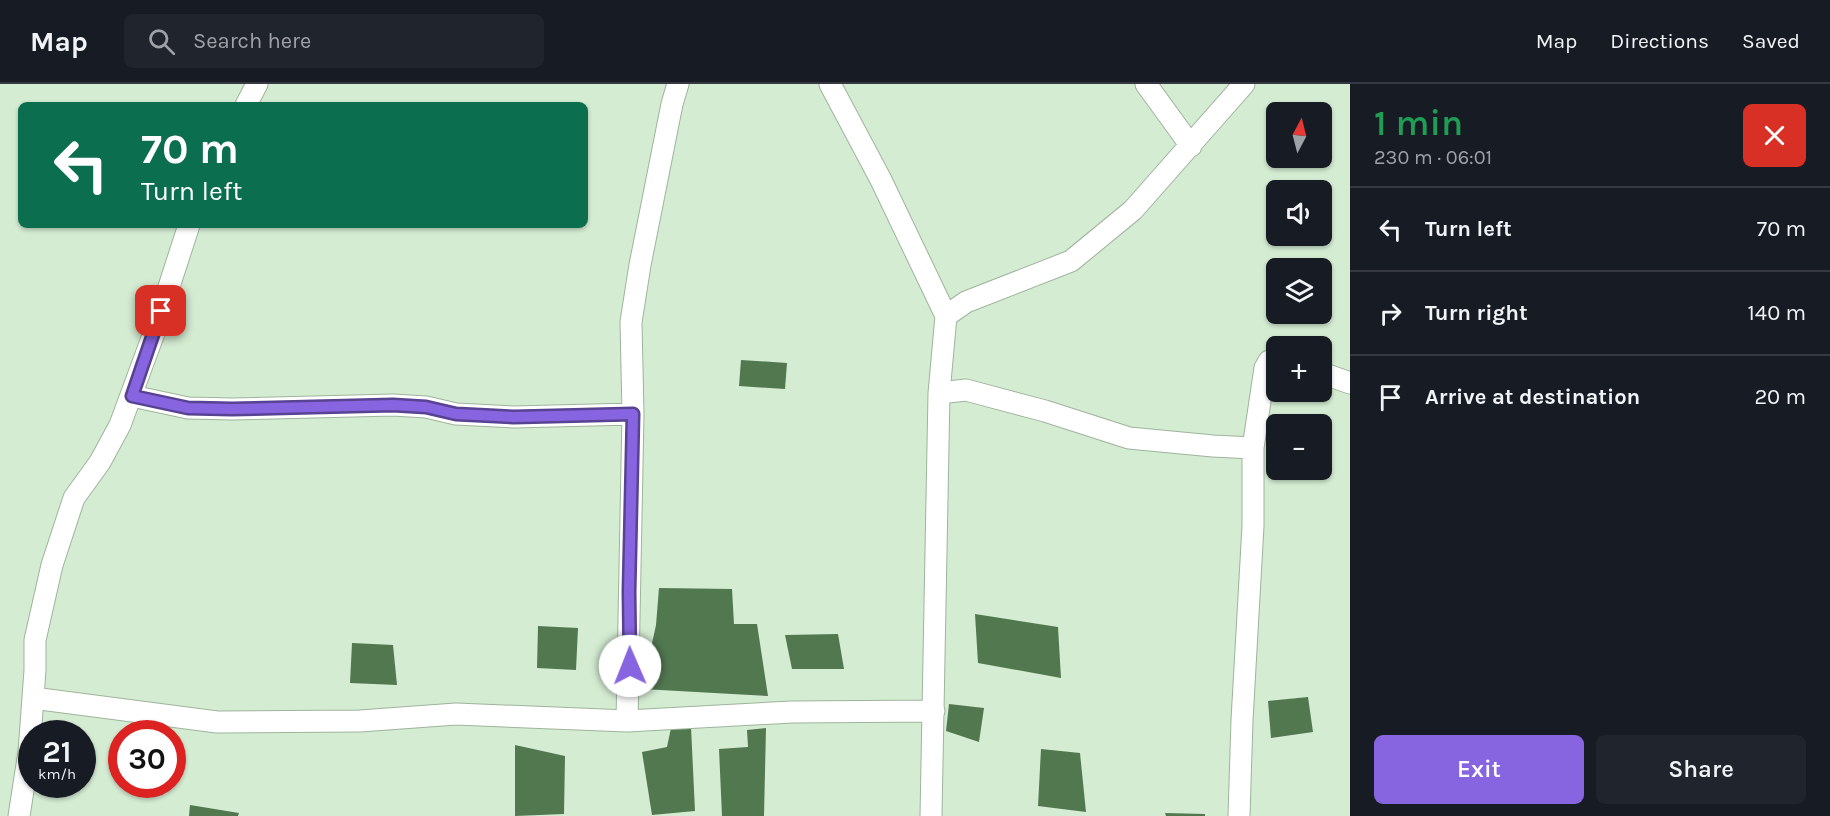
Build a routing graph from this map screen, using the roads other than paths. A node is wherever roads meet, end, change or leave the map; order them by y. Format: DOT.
graph roads {
  1 [pos="257,84"];
  2 [pos="678,84"];
  3 [pos="830,84"];
  4 [pos="1146,84"];
  5 [pos="1244,84"];
  6 [pos="248,102"];
  7 [pos="1191,146"];
  8 [pos="188,228"];
  9 [pos="946,316"];
  10 [pos="1266,366"];
  11 [pos="1332,376"];
  12 [pos="1350,382"];
  13 [pos="939,393"];
  14 [pos="132,396"];
  15 [pos="633,414"];
  16 [pos="1253,448"];
  17 [pos="33,698"];
  18 [pos="934,711"];
  19 [pos="627,721"];
  20 [pos="19,816"];
  21 [pos="932,816"];
  22 [pos="1239,816"];
  1 -- 6 [label="street"];
  2 -- 15 [label="street"];
  3 -- 9 [label="street"];
  4 -- 7 [label="street"];
  5 -- 7 [label="street"];
  7 -- 9 [label="street"];
  8 -- 14 [label="street"];
  9 -- 13 [label="street"];
  10 -- 16 [label="street"];
  11 -- 12 [label="street"];
  13 -- 16 [label="street"];
  13 -- 18 [label="street"];
  14 -- 15 [label="street"];
  14 -- 17 [label="street"];
  15 -- 19 [label="street"];
  16 -- 22 [label="street"];
  17 -- 19 [label="street"];
  17 -- 20 [label="street"];
  18 -- 19 [label="street"];
  18 -- 21 [label="street"];
}
